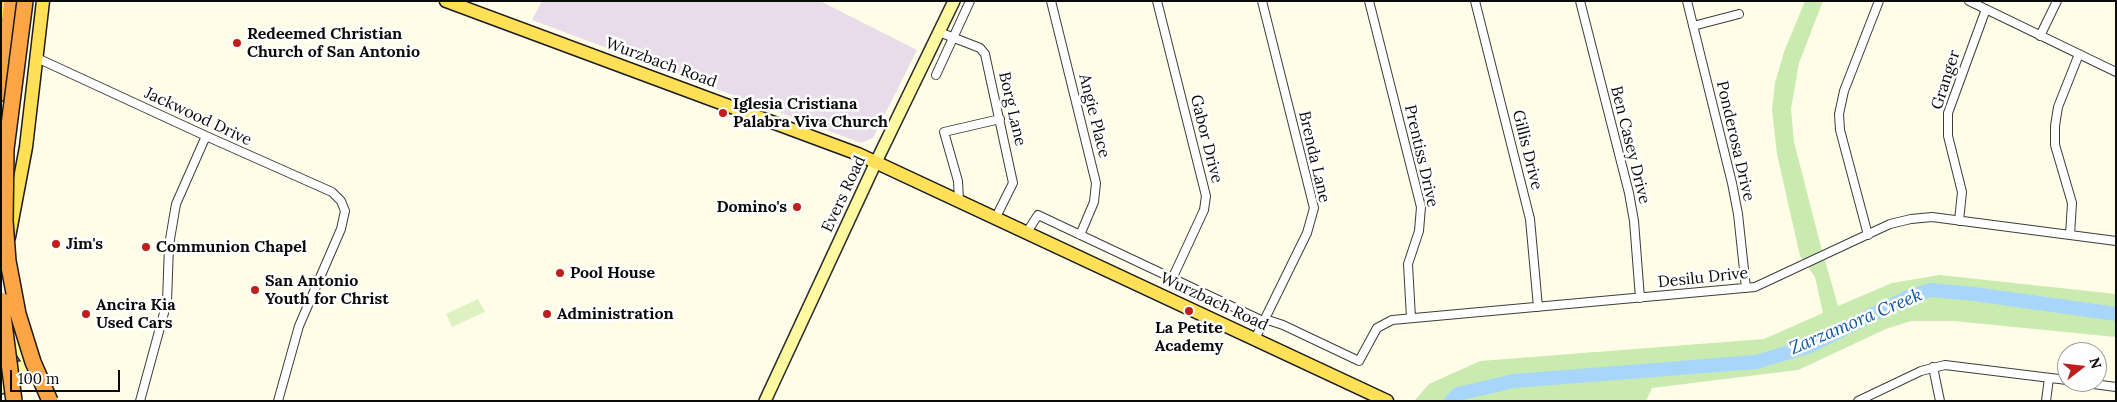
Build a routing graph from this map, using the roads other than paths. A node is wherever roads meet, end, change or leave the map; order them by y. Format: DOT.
graph roads {
  1 [pos="3,1"];
  2 [pos="12,1"];
  3 [pos="25,1"];
  4 [pos="43,1"];
  5 [pos="446,1"];
  6 [pos="954,1"];
  7 [pos="970,1"];
  8 [pos="1051,1"];
  9 [pos="1157,1"];
  10 [pos="1262,1"];
  11 [pos="1368,1"];
  12 [pos="1475,1"];
  13 [pos="1580,1"];
  14 [pos="1687,1"];
  15 [pos="1879,1"];
  16 [pos="1969,1"];
  17 [pos="2058,1"];
  18 [pos="1986,10"];
  19 [pos="1,13"];
  20 [pos="1739,14"];
  21 [pos="1693,26"];
  22 [pos="939,32"];
  23 [pos="2040,36"];
  24 [pos="953,38"];
  25 [pos="2079,54"];
  26 [pos="37,58"];
  27 [pos="2116,72"];
  28 [pos="936,75"];
  29 [pos="1,93"];
  30 [pos="1000,119"];
  31 [pos="206,136"];
  32 [pos="876,162"];
  33 [pos="959,200"];
  34 [pos="996,217"];
  35 [pos="1959,221"];
  36 [pos="1027,232"];
  37 [pos="1080,235"];
  38 [pos="1868,235"];
  39 [pos="2070,235"];
  40 [pos="2116,241"];
  41 [pos="6,258"];
  42 [pos="1,276"];
  43 [pos="1172,279"];
  44 [pos="1746,288"];
  45 [pos="1640,298"];
  46 [pos="1,300"];
  47 [pos="1538,307"];
  48 [pos="1411,318"];
  49 [pos="1263,321"];
  50 [pos="1,322"];
  51 [pos="1255,339"];
  52 [pos="1359,361"];
  53 [pos="30,365"];
  54 [pos="1933,367"];
  55 [pos="2049,378"];
  56 [pos="2057,379"];
  57 [pos="1,380"];
  58 [pos="43,384"];
  59 [pos="1,388"];
  60 [pos="16,400"];
  61 [pos="50,401"];
  62 [pos="55,401"];
  63 [pos="140,401"];
  64 [pos="278,401"];
  65 [pos="765,401"];
  66 [pos="1387,401"];
  67 [pos="1858,401"];
  68 [pos="1940,401"];
  69 [pos="2046,401"];
  1 -- 19 [label="main road"];
  2 -- 29 [label="highway"];
  3 -- 61 [label="highway, bridge"];
  4 -- 26 [label="main road"];
  5 -- 32 [label="main road, Wurzbach Road"];
  6 -- 22 [label="main road, Evers Road"];
  7 -- 24 [label="street"];
  8 -- 37 [label="street, Angie Place"];
  9 -- 43 [label="street, Gabor Drive"];
  10 -- 49 [label="street, Brenda Lane"];
  11 -- 48 [label="street, Prentiss Drive"];
  12 -- 47 [label="street, Gillis Drive"];
  13 -- 45 [label="street, Ben Casey Drive"];
  14 -- 21 [label="street, Ponderosa Drive"];
  15 -- 38 [label="street"];
  16 -- 18 [label="street"];
  17 -- 23 [label="street"];
  18 -- 23 [label="street"];
  18 -- 35 [label="street, Granger"];
  20 -- 21 [label="street"];
  21 -- 44 [label="street, Ponderosa Drive"];
  22 -- 24 [label="street, Borg Lane"];
  22 -- 32 [label="main road, Evers Road"];
  23 -- 25 [label="street"];
  24 -- 28 [label="street"];
  24 -- 30 [label="street, Borg Lane"];
  25 -- 27 [label="street"];
  25 -- 39 [label="street"];
  26 -- 31 [label="street, Jackwood Drive"];
  26 -- 41 [label="main road"];
  30 -- 33 [label="street"];
  30 -- 34 [label="street, Borg Lane"];
  31 -- 63 [label="street"];
  31 -- 64 [label="street, Jackwood Drive"];
  32 -- 33 [label="main road, Wurzbach Road"];
  32 -- 65 [label="main road, Evers Road"];
  33 -- 34 [label="main road, Wurzbach Road"];
  34 -- 36 [label="main road, Wurzbach Road"];
  35 -- 38 [label="street, Desilu Drive"];
  35 -- 39 [label="street, Desilu Drive"];
  36 -- 37 [label="street, Wurzbach Road"];
  36 -- 51 [label="main road, Wurzbach Road"];
  37 -- 43 [label="street, Wurzbach Road"];
  38 -- 44 [label="street, Desilu Drive"];
  39 -- 40 [label="street, Desilu Drive"];
  41 -- 42 [label="main road"];
  41 -- 53 [label="main road"];
  43 -- 49 [label="street, Wurzbach Road"];
  44 -- 45 [label="street, Desilu Drive"];
  45 -- 47 [label="street, Desilu Drive"];
  46 -- 60 [label="highway, bridge"];
  47 -- 48 [label="street, Desilu Drive"];
  48 -- 52 [label="street, Desilu Drive"];
  49 -- 51 [label="street, Brenda Lane"];
  49 -- 52 [label="street, Wurzbach Road"];
  50 -- 53 [label="main road"];
  51 -- 66 [label="main road, Wurzbach Road"];
  53 -- 58 [label="main road"];
  54 -- 55 [label="street"];
  54 -- 67 [label="street"];
  54 -- 68 [label="street"];
  55 -- 56 [label="street"];
  55 -- 69 [label="street"];
  57 -- 60 [label="highway"];
  58 -- 59 [label="main road"];
  58 -- 62 [label="main road"];
}
